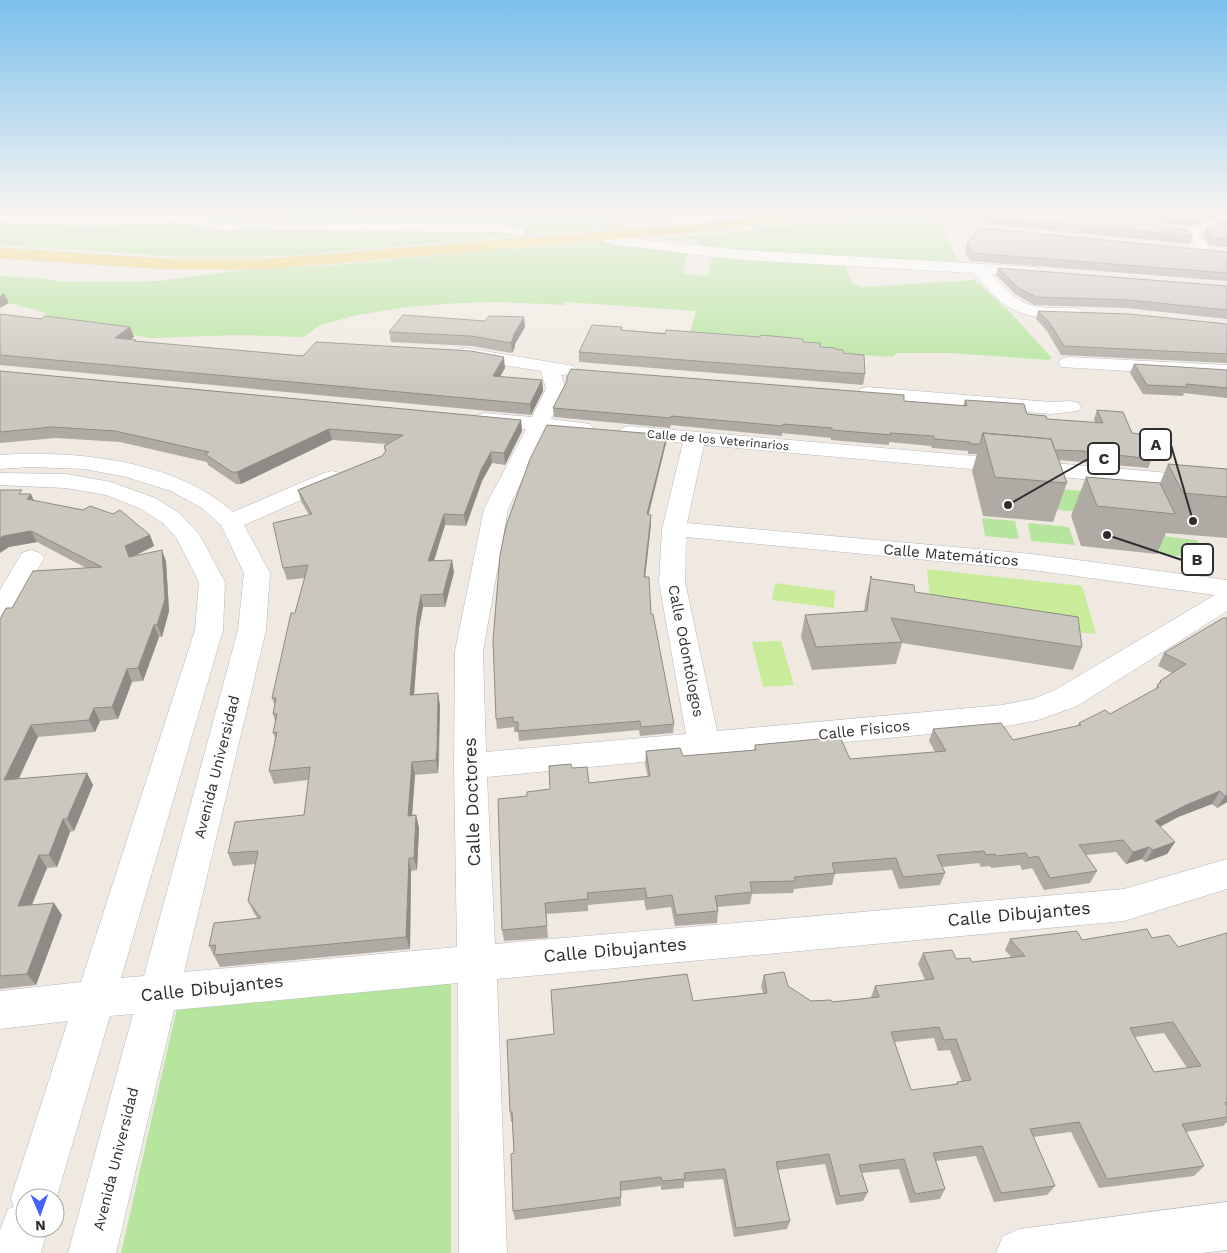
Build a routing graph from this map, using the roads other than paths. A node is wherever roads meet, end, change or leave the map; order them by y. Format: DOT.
graph roads {
  1 [pos="979,270"];
  2 [pos="1003,270"];
  3 [pos="1046,273"];
  4 [pos="1091,313"];
  5 [pos="444,353"];
  6 [pos="1068,363"];
  7 [pos="549,368"];
  8 [pos="1227,371"];
  9 [pos="589,372"];
  10 [pos="848,392"];
  11 [pos="1071,407"];
  12 [pos="468,417"];
  13 [pos="537,424"];
  14 [pos="695,438"];
  15 [pos="0,462"];
  16 [pos="348,472"];
  17 [pos="0,479"];
  18 [pos="1227,485"];
  19 [pos="231,522"];
  20 [pos="674,529"];
  21 [pos="32,558"];
  22 [pos="1227,588"];
  23 [pos="1227,598"];
  24 [pos="0,613"];
  25 [pos="704,745"];
  26 [pos="470,766"];
  27 [pos="1227,874"];
  28 [pos="478,963"];
  29 [pos="159,994"];
  30 [pos="95,999"];
  31 [pos="0,1010"];
  32 [pos="37,1188"];
  33 [pos="1227,1226"];
  34 [pos="21,1238"];
  35 [pos="17,1253"];
  36 [pos="92,1253"];
  37 [pos="483,1253"];
  38 [pos="1020,1253"];
  1 -- 4 [label="street"];
  2 -- 3 [label="street"];
  5 -- 7 [label="street"];
  6 -- 8 [label="street"];
  7 -- 9 [label="street"];
  7 -- 13 [label="street, Calle Doctores"];
  10 -- 11 [label="street"];
  12 -- 13 [label="street, Calle de los Veterinarios"];
  13 -- 14 [label="street, Calle de los Veterinarios"];
  13 -- 26 [label="street, Calle Doctores"];
  14 -- 18 [label="street, Calle de los Veterinarios"];
  14 -- 20 [label="street, Calle Odontólogos"];
  15 -- 19 [label="street, Avenida Universidad"];
  16 -- 19 [label="street"];
  17 -- 30 [label="street"];
  19 -- 29 [label="street, Avenida Universidad"];
  20 -- 22 [label="street, Calle Matemáticos"];
  20 -- 25 [label="street, Calle Odontólogos"];
  21 -- 24 [label="street"];
  23 -- 25 [label="street, Calle Físicos"];
  25 -- 26 [label="street, Calle Físicos"];
  26 -- 28 [label="street, Calle Doctores"];
  27 -- 28 [label="street, Calle Dibujantes"];
  28 -- 29 [label="street, Calle Dibujantes"];
  28 -- 37 [label="street, Calle Doctores"];
  29 -- 30 [label="street, Calle Dibujantes"];
  29 -- 36 [label="street, Avenida Universidad"];
  30 -- 31 [label="street, Calle Dibujantes"];
  30 -- 32 [label="street"];
  33 -- 38 [label="street"];
  34 -- 35 [label="street"];
}
